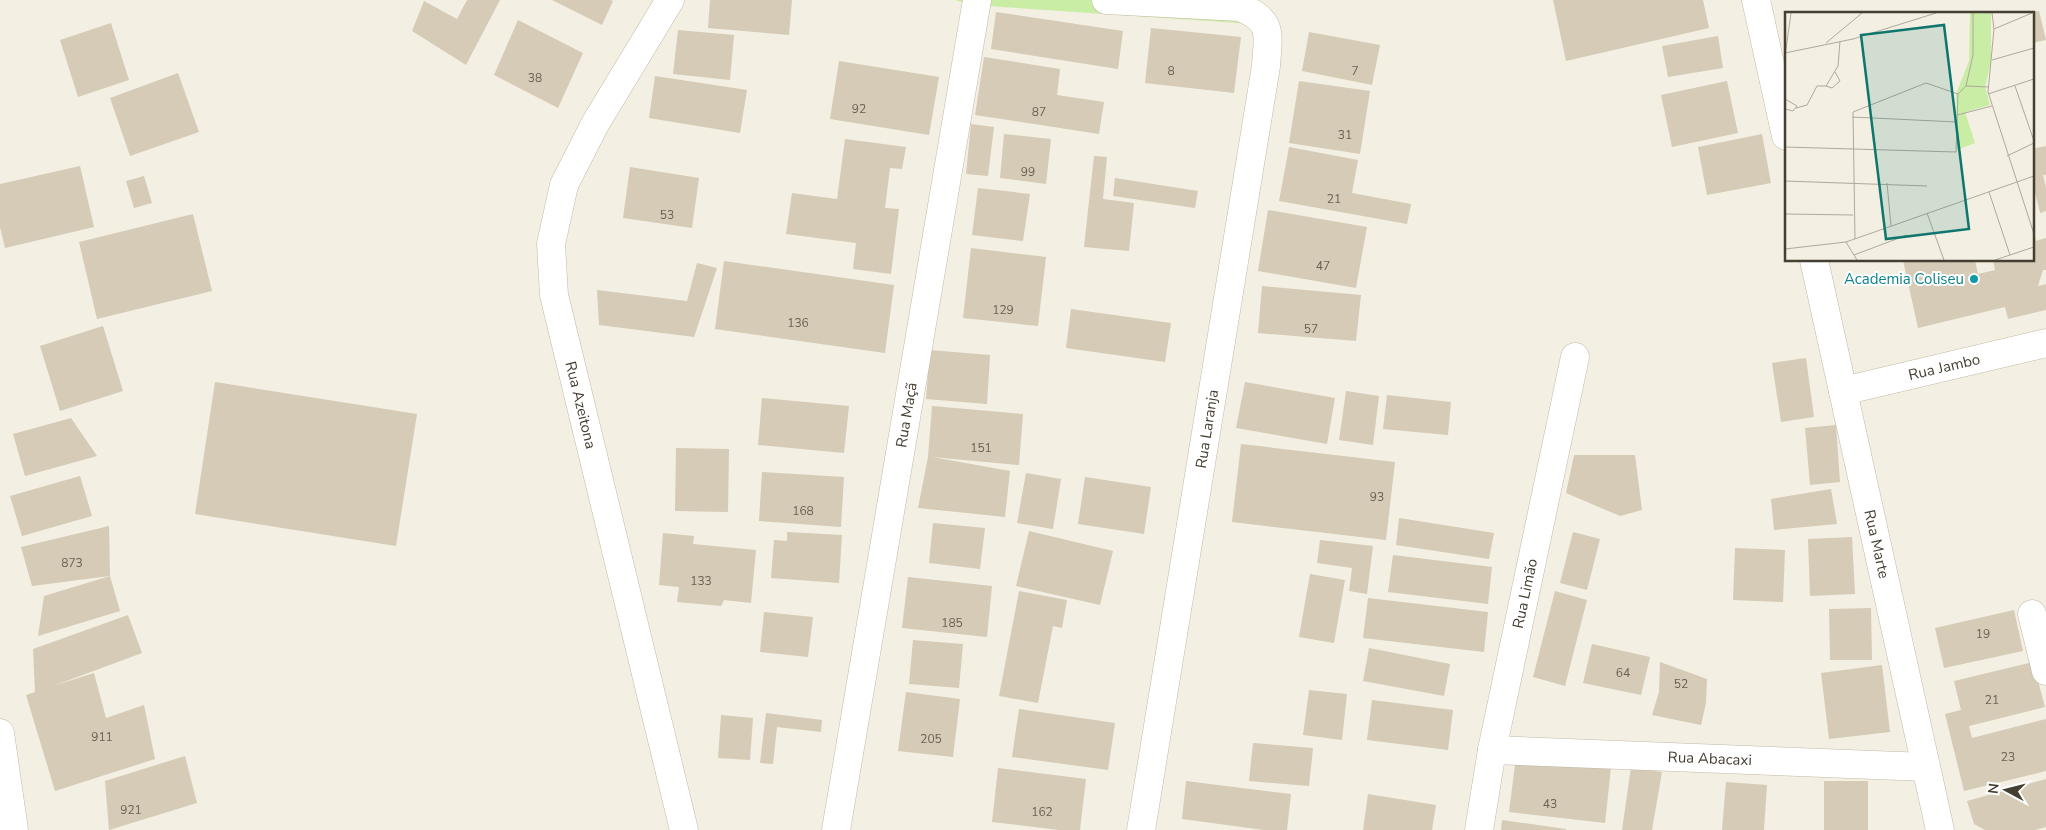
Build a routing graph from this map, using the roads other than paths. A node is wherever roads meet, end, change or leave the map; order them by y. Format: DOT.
graph roads {
  1 [pos="670,0"];
  2 [pos="977,0"];
  3 [pos="1106,0"];
  4 [pos="1756,0"];
  5 [pos="1785,131"];
  6 [pos="1814,261"];
  7 [pos="2046,343"];
  8 [pos="1575,357"];
  9 [pos="1843,391"];
  10 [pos="2032,614"];
  11 [pos="2046,671"];
  12 [pos="0,733"];
  13 [pos="1492,750"];
  14 [pos="1926,766"];
  15 [pos="14,830"];
  16 [pos="684,830"];
  17 [pos="836,830"];
  18 [pos="1141,830"];
  19 [pos="1479,830"];
  20 [pos="1940,830"];
  1 -- 16 [label="street, Rua Azeitona"];
  2 -- 17 [label="street, Rua Maçã"];
  3 -- 18 [label="street, Rua Laranja"];
  4 -- 5 [label="street"];
  6 -- 9 [label="street, Rua Marte"];
  7 -- 9 [label="street, Rua Jambo"];
  8 -- 13 [label="street, Rua Limão"];
  9 -- 14 [label="street, Rua Marte"];
  10 -- 11 [label="street"];
  12 -- 15 [label="street"];
  13 -- 14 [label="street, Rua Abacaxi"];
  13 -- 19 [label="street, Rua Limão"];
  14 -- 20 [label="street, Rua Marte"];
}
